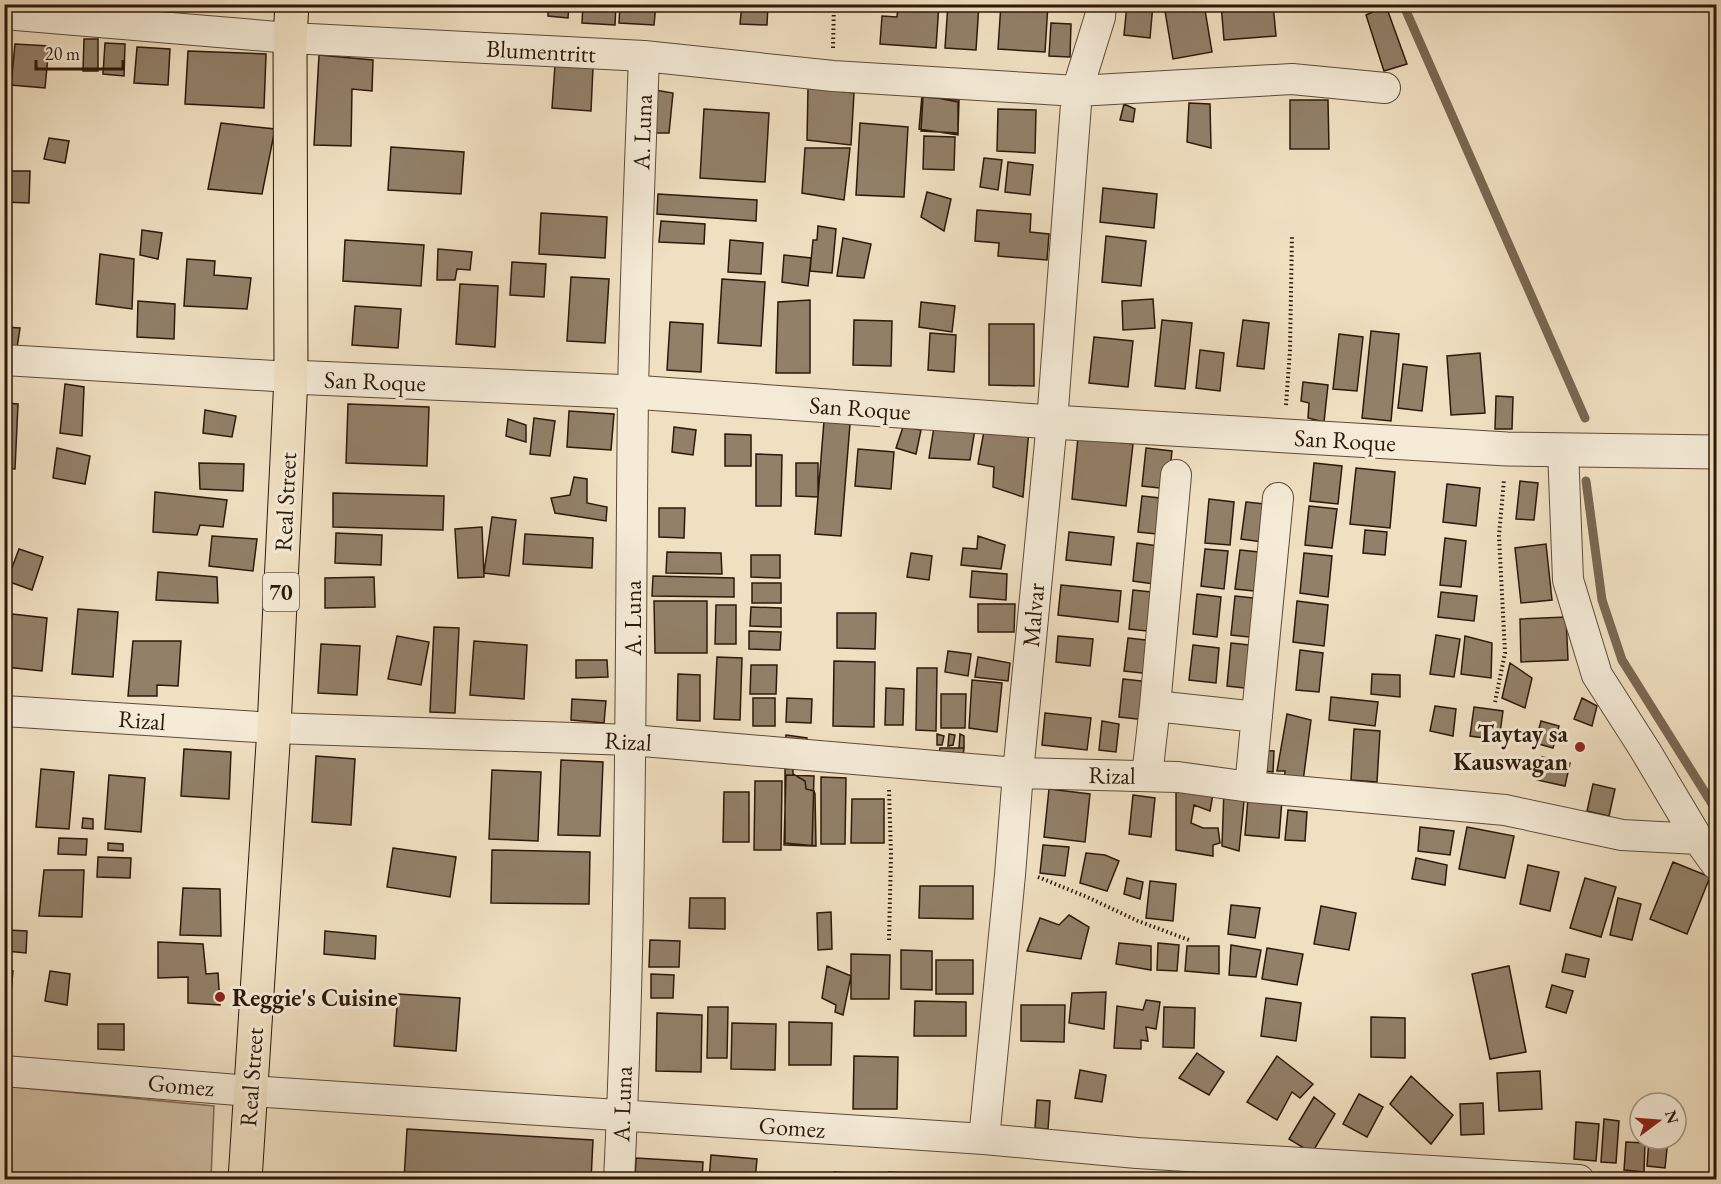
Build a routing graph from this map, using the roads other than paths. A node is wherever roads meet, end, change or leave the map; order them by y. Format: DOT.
graph roads {
  1 [pos="292,4"];
  2 [pos="1101,4"];
  3 [pos="4,14"];
  4 [pos="290,38"];
  5 [pos="644,56"];
  6 [pos="1385,88"];
  7 [pos="1077,91"];
  8 [pos="4,360"];
  9 [pos="291,377"];
  10 [pos="633,392"];
  11 [pos="1052,422"];
  12 [pos="1563,449"];
  13 [pos="1716,452"];
  14 [pos="1176,475"];
  15 [pos="1278,498"];
  16 [pos="1155,706"];
  17 [pos="4,711"];
  18 [pos="1257,717"];
  19 [pos="274,728"];
  20 [pos="631,740"];
  21 [pos="1018,772"];
  22 [pos="1147,776"];
  23 [pos="1250,787"];
  24 [pos="1698,839"];
  25 [pos="1716,864"];
  26 [pos="4,1071"];
  27 [pos="250,1091"];
  28 [pos="622,1116"];
  29 [pos="984,1139"];
  30 [pos="245,1179"];
  31 [pos="618,1179"];
  32 [pos="1579,1179"];
  1 -- 4 [label="highway, Real Street / 70"];
  2 -- 7 [label="street, Malvar"];
  3 -- 4 [label="street, Blumentritt"];
  4 -- 5 [label="street, Blumentritt"];
  4 -- 9 [label="highway, Real Street / 70"];
  5 -- 7 [label="street, Blumentritt"];
  5 -- 10 [label="street, A. Luna"];
  6 -- 7 [label="street, Blumentritt"];
  7 -- 11 [label="street, Malvar"];
  8 -- 9 [label="street, San Roque"];
  9 -- 10 [label="street, San Roque"];
  9 -- 19 [label="highway, Real Street / 70"];
  10 -- 11 [label="street, San Roque"];
  10 -- 20 [label="street, A. Luna"];
  11 -- 12 [label="street, San Roque"];
  11 -- 21 [label="street, Malvar"];
  12 -- 13 [label="street, San Roque"];
  12 -- 24 [label="street"];
  14 -- 16 [label="street"];
  15 -- 18 [label="street"];
  16 -- 18 [label="street"];
  16 -- 22 [label="street"];
  17 -- 19 [label="street, Rizal"];
  18 -- 23 [label="street"];
  19 -- 20 [label="street, Rizal"];
  19 -- 27 [label="highway, Real Street / 70"];
  20 -- 21 [label="street, Rizal"];
  20 -- 28 [label="street, A. Luna"];
  21 -- 22 [label="street, Rizal"];
  21 -- 29 [label="street, Malvar"];
  22 -- 23 [label="street, Rizal"];
  23 -- 24 [label="street, Rizal"];
  24 -- 25 [label="street"];
  26 -- 27 [label="street, Gomez"];
  27 -- 28 [label="street, Gomez"];
  27 -- 30 [label="highway, Real Street / 70"];
  28 -- 29 [label="street, Gomez"];
  28 -- 31 [label="street, A. Luna"];
  29 -- 32 [label="street, Gomez"];
}
